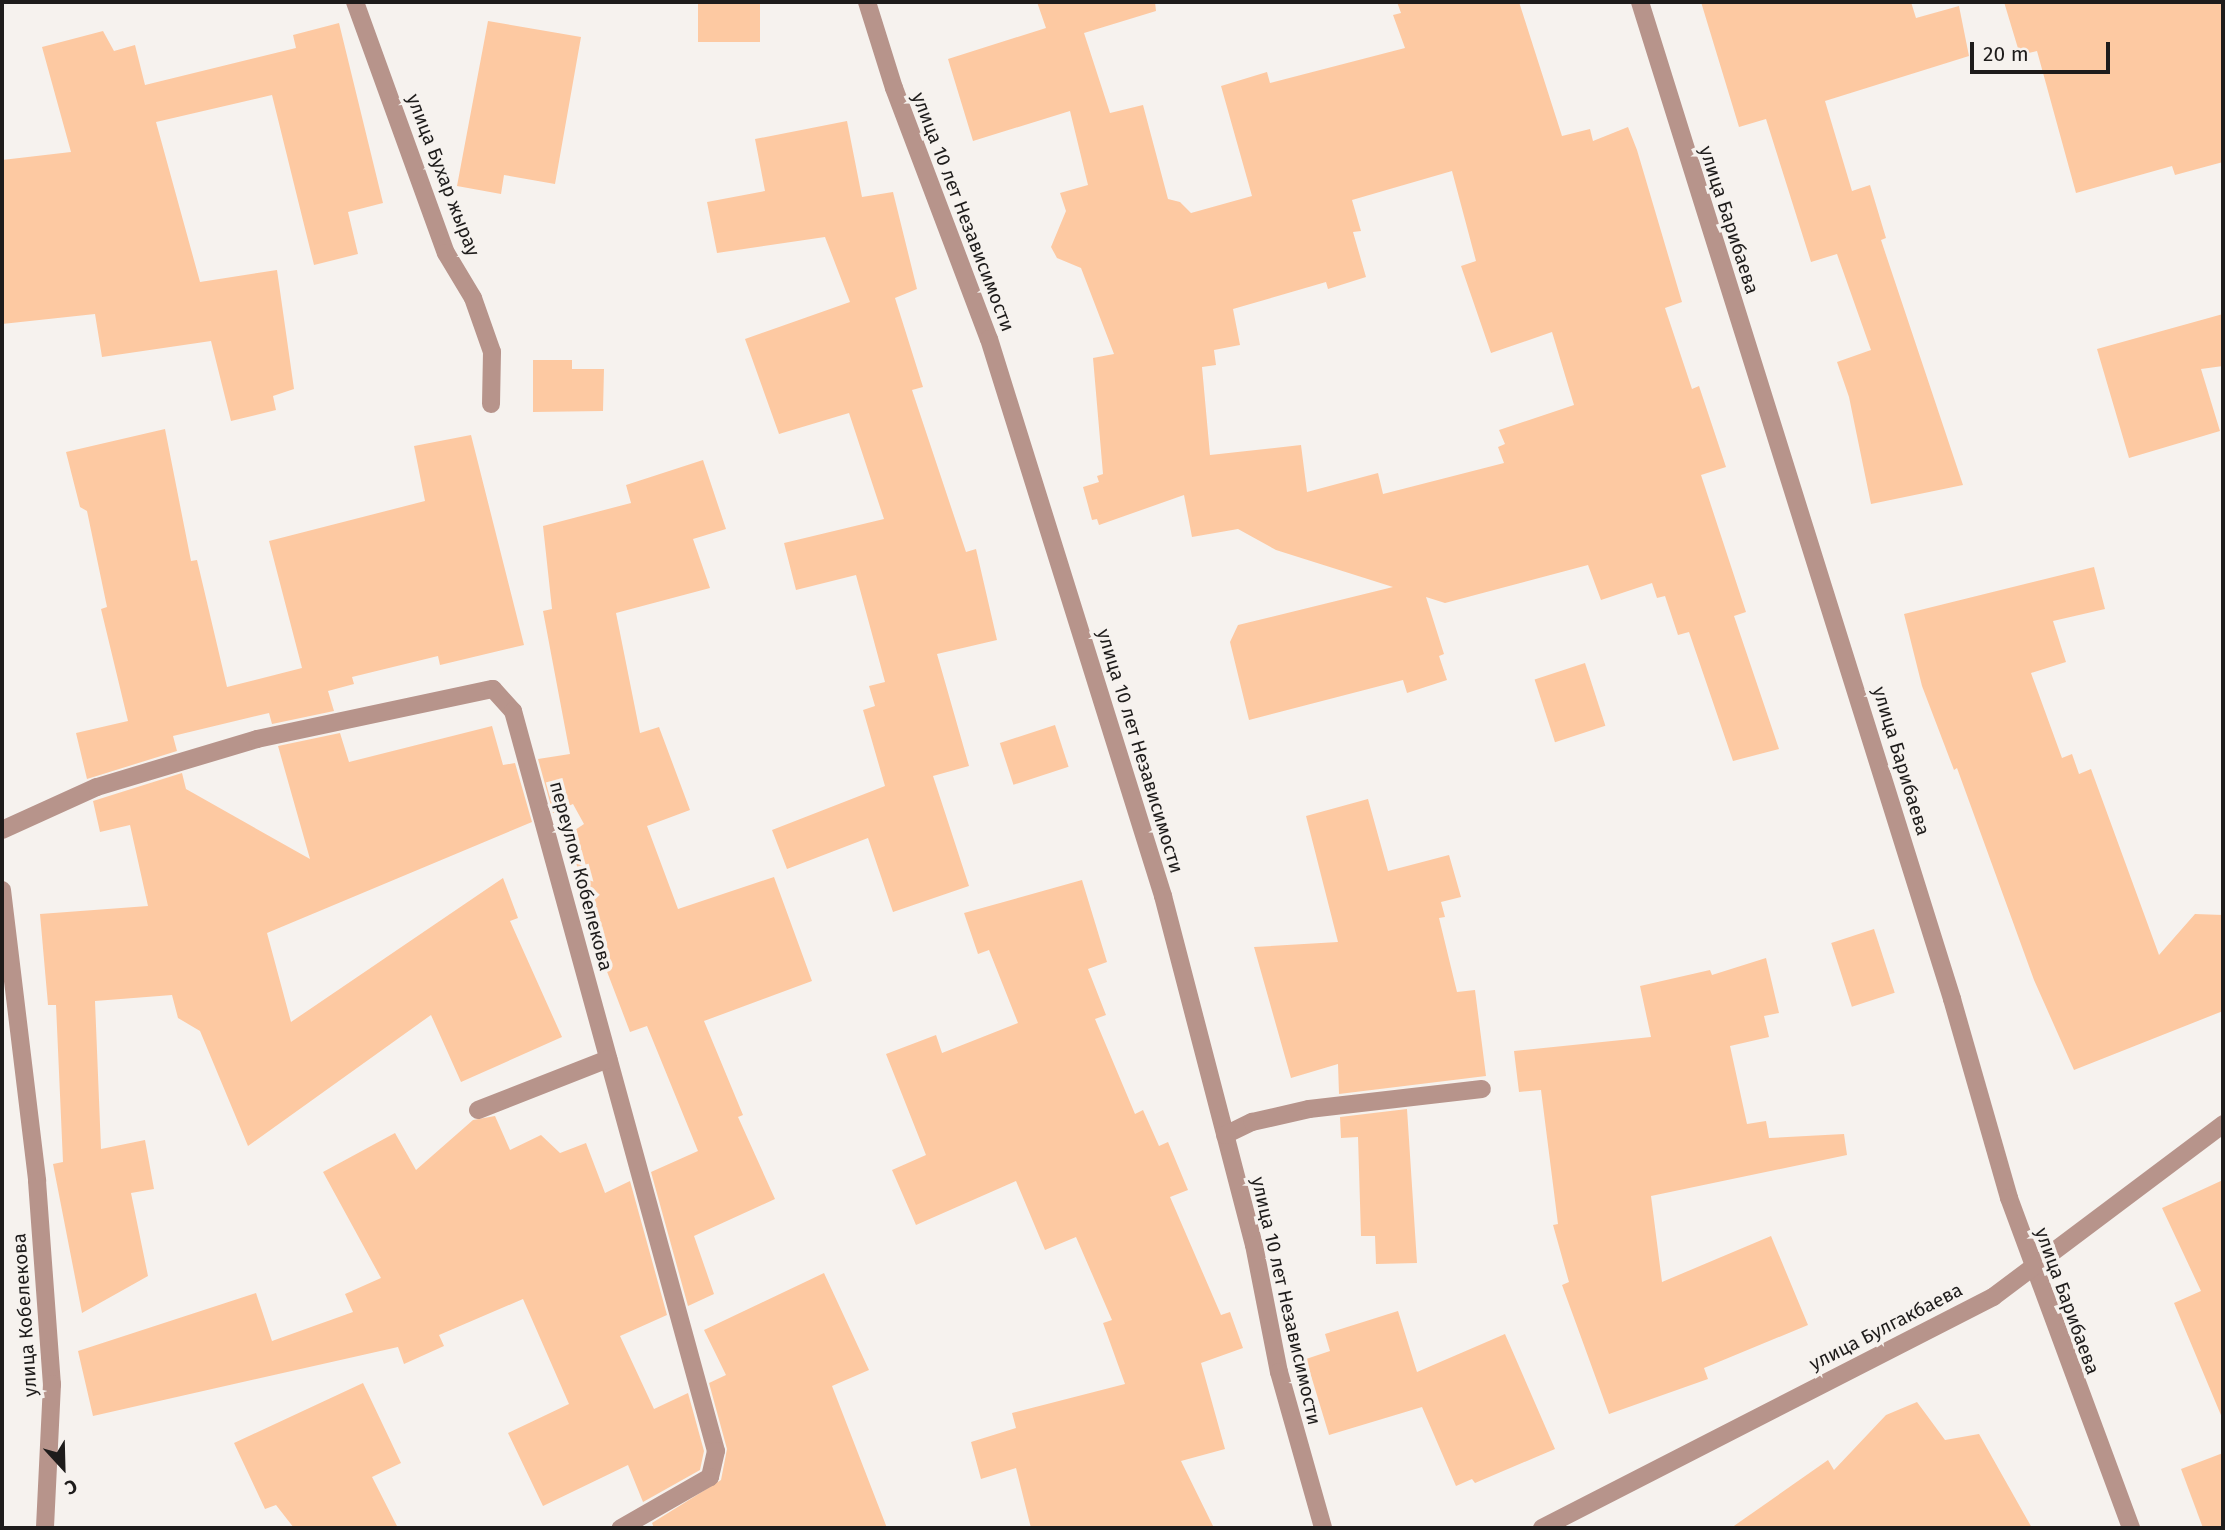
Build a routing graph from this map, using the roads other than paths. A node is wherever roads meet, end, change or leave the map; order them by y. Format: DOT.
graph roads {
  1 [pos="355,2"];
  2 [pos="867,2"];
  3 [pos="1640,2"];
  4 [pos="491,404"];
  5 [pos="2,830"];
  6 [pos="2,890"];
  7 [pos="608,1059"];
  8 [pos="1482,1089"];
  9 [pos="478,1110"];
  10 [pos="2223,1124"];
  11 [pos="1225,1135"];
  12 [pos="2031,1264"];
  13 [pos="45,1528"];
  14 [pos="621,1528"];
  15 [pos="1323,1528"];
  16 [pos="1542,1528"];
  17 [pos="2131,1528"];
  1 -- 4 [label="street, улица Бухар жырау"];
  2 -- 11 [label="street, улица 10 лет Независимости"];
  3 -- 12 [label="street, улица Барибаева"];
  5 -- 7 [label="street, переулок Кобелекова"];
  6 -- 13 [label="street, улица Кобелекова"];
  7 -- 9 [label="street"];
  7 -- 14 [label="street, переулок Кобелекова"];
  8 -- 11 [label="street"];
  10 -- 12 [label="street, улица Булгакбаева"];
  11 -- 15 [label="street, улица 10 лет Независимости"];
  12 -- 16 [label="street, улица Булгакбаева"];
  12 -- 17 [label="street, улица Барибаева"];
}
